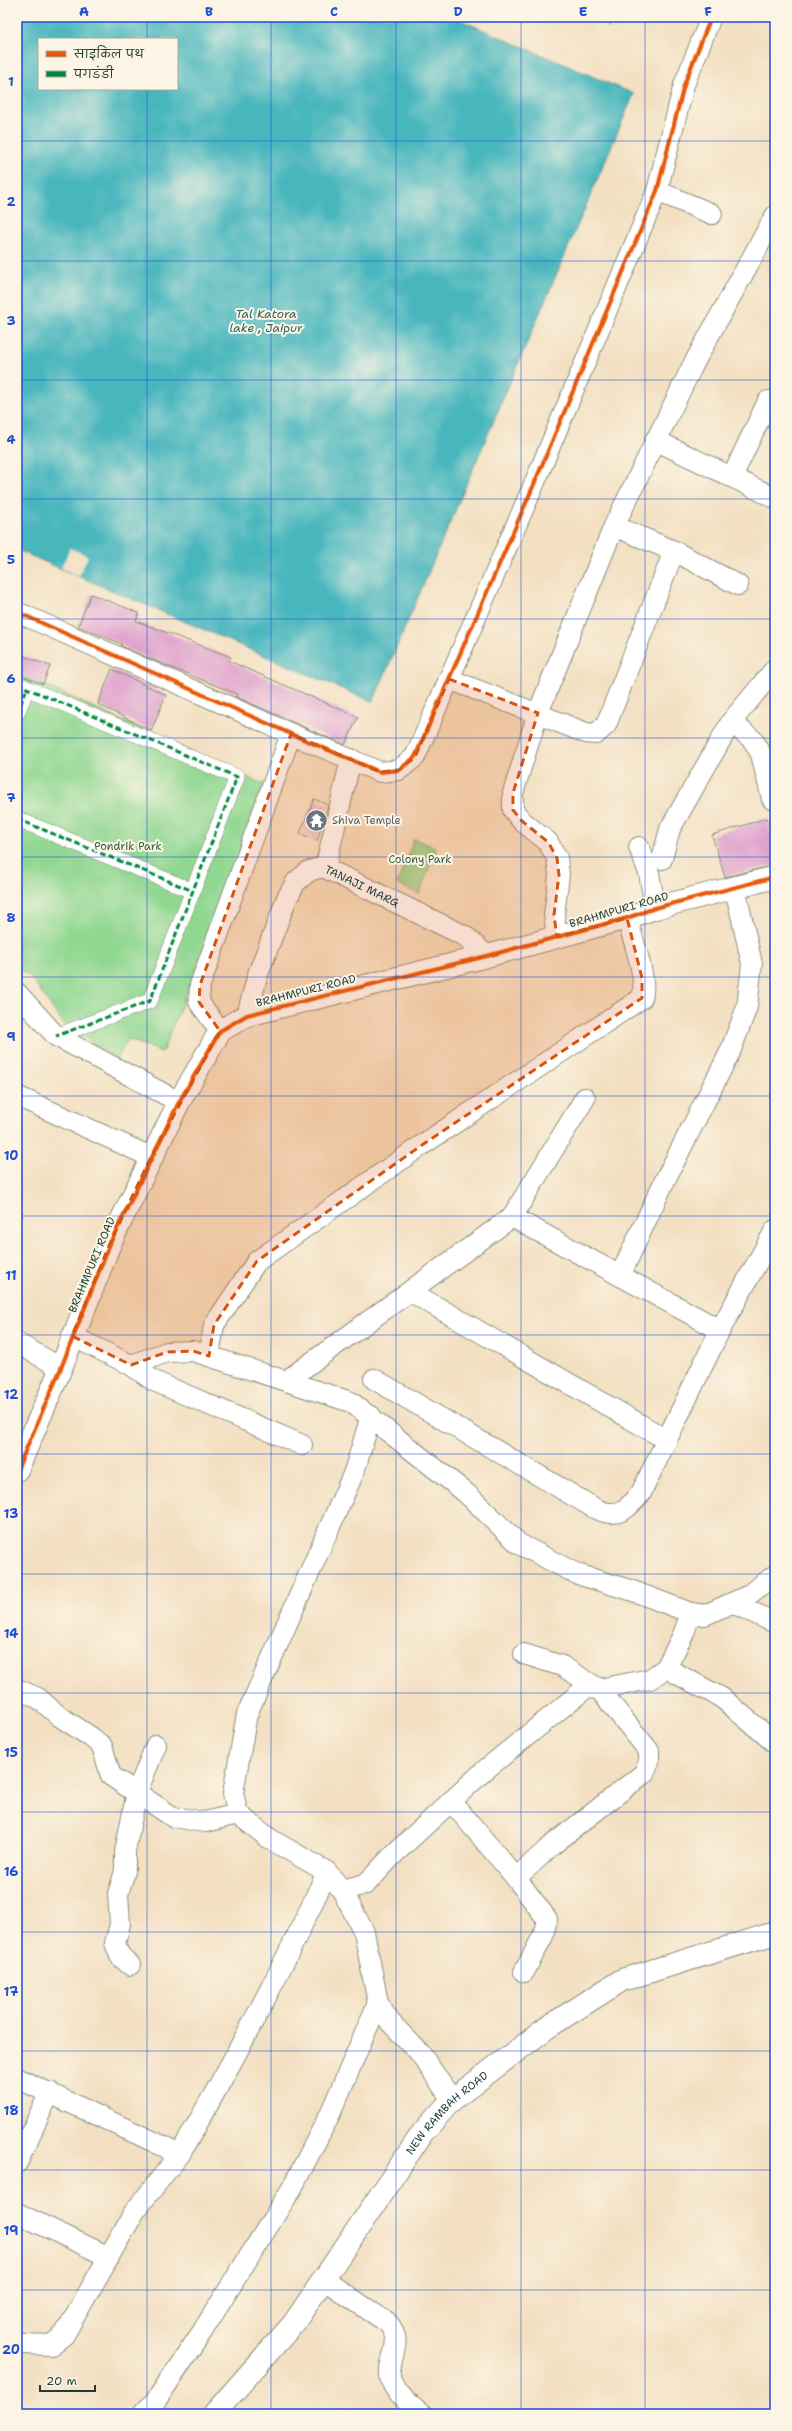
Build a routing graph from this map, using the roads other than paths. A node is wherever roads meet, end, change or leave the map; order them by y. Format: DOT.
graph roads {
  1 [pos="711,17"];
  2 [pos="657,191"];
  3 [pos="712,214"];
  4 [pos="775,216"];
  5 [pos="768,401"];
  6 [pos="655,440"];
  7 [pos="732,478"];
  8 [pos="775,498"];
  9 [pos="614,526"];
  10 [pos="674,551"];
  11 [pos="738,585"];
  12 [pos="17,612"];
  13 [pos="775,669"];
  14 [pos="449,679"];
  15 [pos="22,686"];
  16 [pos="17,713"];
  17 [pos="538,713"];
  18 [pos="731,722"];
  19 [pos="291,734"];
  20 [pos="351,759"];
  21 [pos="774,802"];
  22 [pos="17,818"];
  23 [pos="639,847"];
  24 [pos="662,859"];
  25 [pos="327,860"];
  26 [pos="775,877"];
  27 [pos="735,888"];
  28 [pos="193,890"];
  29 [pos="655,908"];
  30 [pos="627,918"];
  31 [pos="557,937"];
  32 [pos="487,956"];
  33 [pos="17,993"];
  34 [pos="247,1015"];
  35 [pos="220,1032"];
  36 [pos="56,1036"];
  37 [pos="17,1096"];
  38 [pos="585,1098"];
  39 [pos="179,1102"];
  40 [pos="151,1156"];
  41 [pos="512,1217"];
  42 [pos="775,1230"];
  43 [pos="620,1276"];
  44 [pos="411,1292"];
  45 [pos="720,1330"];
  46 [pos="72,1336"];
  47 [pos="17,1344"];
  48 [pos="209,1356"];
  49 [pos="131,1365"];
  50 [pos="61,1368"];
  51 [pos="374,1379"];
  52 [pos="286,1381"];
  53 [pos="370,1416"];
  54 [pos="667,1440"];
  55 [pos="302,1446"];
  56 [pos="17,1470"];
  57 [pos="775,1575"];
  58 [pos="733,1603"];
  59 [pos="691,1613"];
  60 [pos="775,1623"];
  61 [pos="524,1654"];
  62 [pos="666,1668"];
  63 [pos="599,1689"];
  64 [pos="17,1690"];
  65 [pos="775,1743"];
  66 [pos="156,1745"];
  67 [pos="137,1792"];
  68 [pos="451,1801"];
  69 [pos="238,1814"];
  70 [pos="327,1872"];
  71 [pos="516,1878"];
  72 [pos="342,1890"];
  73 [pos="775,1933"];
  74 [pos="130,1965"];
  75 [pos="524,1972"];
  76 [pos="378,2004"];
  77 [pos="17,2078"];
  78 [pos="50,2092"];
  79 [pos="452,2100"];
  80 [pos="180,2154"];
  81 [pos="18,2159"];
  82 [pos="17,2213"];
  83 [pos="109,2257"];
  84 [pos="324,2280"];
  85 [pos="17,2342"];
  86 [pos="143,2414"];
  87 [pos="214,2414"];
  88 [pos="422,2414"];
  1 -- 2 [label="street"];
  2 -- 3 [label="street"];
  2 -- 14 [label="street"];
  4 -- 6 [label="street"];
  5 -- 7 [label="street"];
  6 -- 7 [label="street"];
  6 -- 9 [label="street"];
  7 -- 8 [label="street"];
  9 -- 10 [label="street"];
  9 -- 17 [label="street"];
  10 -- 11 [label="street"];
  10 -- 17 [label="street"];
  12 -- 19 [label="street"];
  13 -- 18 [label="street"];
  14 -- 17 [label="street"];
  14 -- 20 [label="street"];
  15 -- 16 [label="street"];
  15 -- 28 [label="street"];
  17 -- 31 [label="street"];
  18 -- 21 [label="street"];
  18 -- 24 [label="street"];
  19 -- 20 [label="street"];
  19 -- 35 [label="street"];
  20 -- 25 [label="street"];
  22 -- 28 [label="street"];
  23 -- 29 [label="street"];
  26 -- 27 [label="street, BRAHMPURI ROAD"];
  27 -- 29 [label="street, BRAHMPURI ROAD"];
  27 -- 43 [label="street"];
  28 -- 36 [label="street"];
  29 -- 30 [label="street, BRAHMPURI ROAD"];
  30 -- 31 [label="street, BRAHMPURI ROAD"];
  30 -- 48 [label="street"];
  31 -- 32 [label="street, BRAHMPURI ROAD"];
  32 -- 34 [label="street, BRAHMPURI ROAD"];
  32 -- 34 [label="street, TANAJI MARG"];
  33 -- 36 [label="street"];
  34 -- 35 [label="street, BRAHMPURI ROAD"];
  35 -- 39 [label="street, BRAHMPURI ROAD"];
  36 -- 39 [label="street"];
  37 -- 40 [label="street"];
  38 -- 41 [label="street"];
  39 -- 40 [label="street, BRAHMPURI ROAD"];
  40 -- 46 [label="street, BRAHMPURI ROAD"];
  41 -- 43 [label="street"];
  41 -- 44 [label="street"];
  42 -- 45 [label="street"];
  43 -- 45 [label="street"];
  44 -- 52 [label="street"];
  44 -- 54 [label="street"];
  45 -- 54 [label="street"];
  46 -- 49 [label="street"];
  46 -- 50 [label="street, BRAHMPURI ROAD"];
  47 -- 50 [label="street"];
  48 -- 49 [label="street"];
  48 -- 52 [label="street"];
  49 -- 55 [label="street"];
  50 -- 56 [label="street, BRAHMPURI ROAD"];
  51 -- 54 [label="street"];
  52 -- 53 [label="street"];
  53 -- 59 [label="street"];
  53 -- 69 [label="street"];
  57 -- 58 [label="street"];
  58 -- 59 [label="street"];
  58 -- 60 [label="street"];
  59 -- 62 [label="street"];
  61 -- 63 [label="street"];
  62 -- 63 [label="street"];
  62 -- 65 [label="street"];
  63 -- 68 [label="street"];
  63 -- 71 [label="street"];
  64 -- 67 [label="street"];
  66 -- 67 [label="street"];
  67 -- 69 [label="street"];
  67 -- 74 [label="street"];
  68 -- 71 [label="street"];
  68 -- 72 [label="street"];
  69 -- 70 [label="street"];
  70 -- 72 [label="street"];
  70 -- 80 [label="street"];
  71 -- 75 [label="street"];
  72 -- 76 [label="street"];
  73 -- 79 [label="street, NEW RAMBAH ROAD"];
  76 -- 79 [label="street"];
  76 -- 86 [label="street"];
  77 -- 78 [label="street"];
  78 -- 80 [label="street"];
  78 -- 81 [label="street"];
  79 -- 84 [label="street, NEW RAMBAH ROAD"];
  80 -- 83 [label="street"];
  82 -- 83 [label="street"];
  83 -- 85 [label="street"];
  84 -- 87 [label="street, NEW RAMBAH ROAD"];
  84 -- 88 [label="street"];
}
